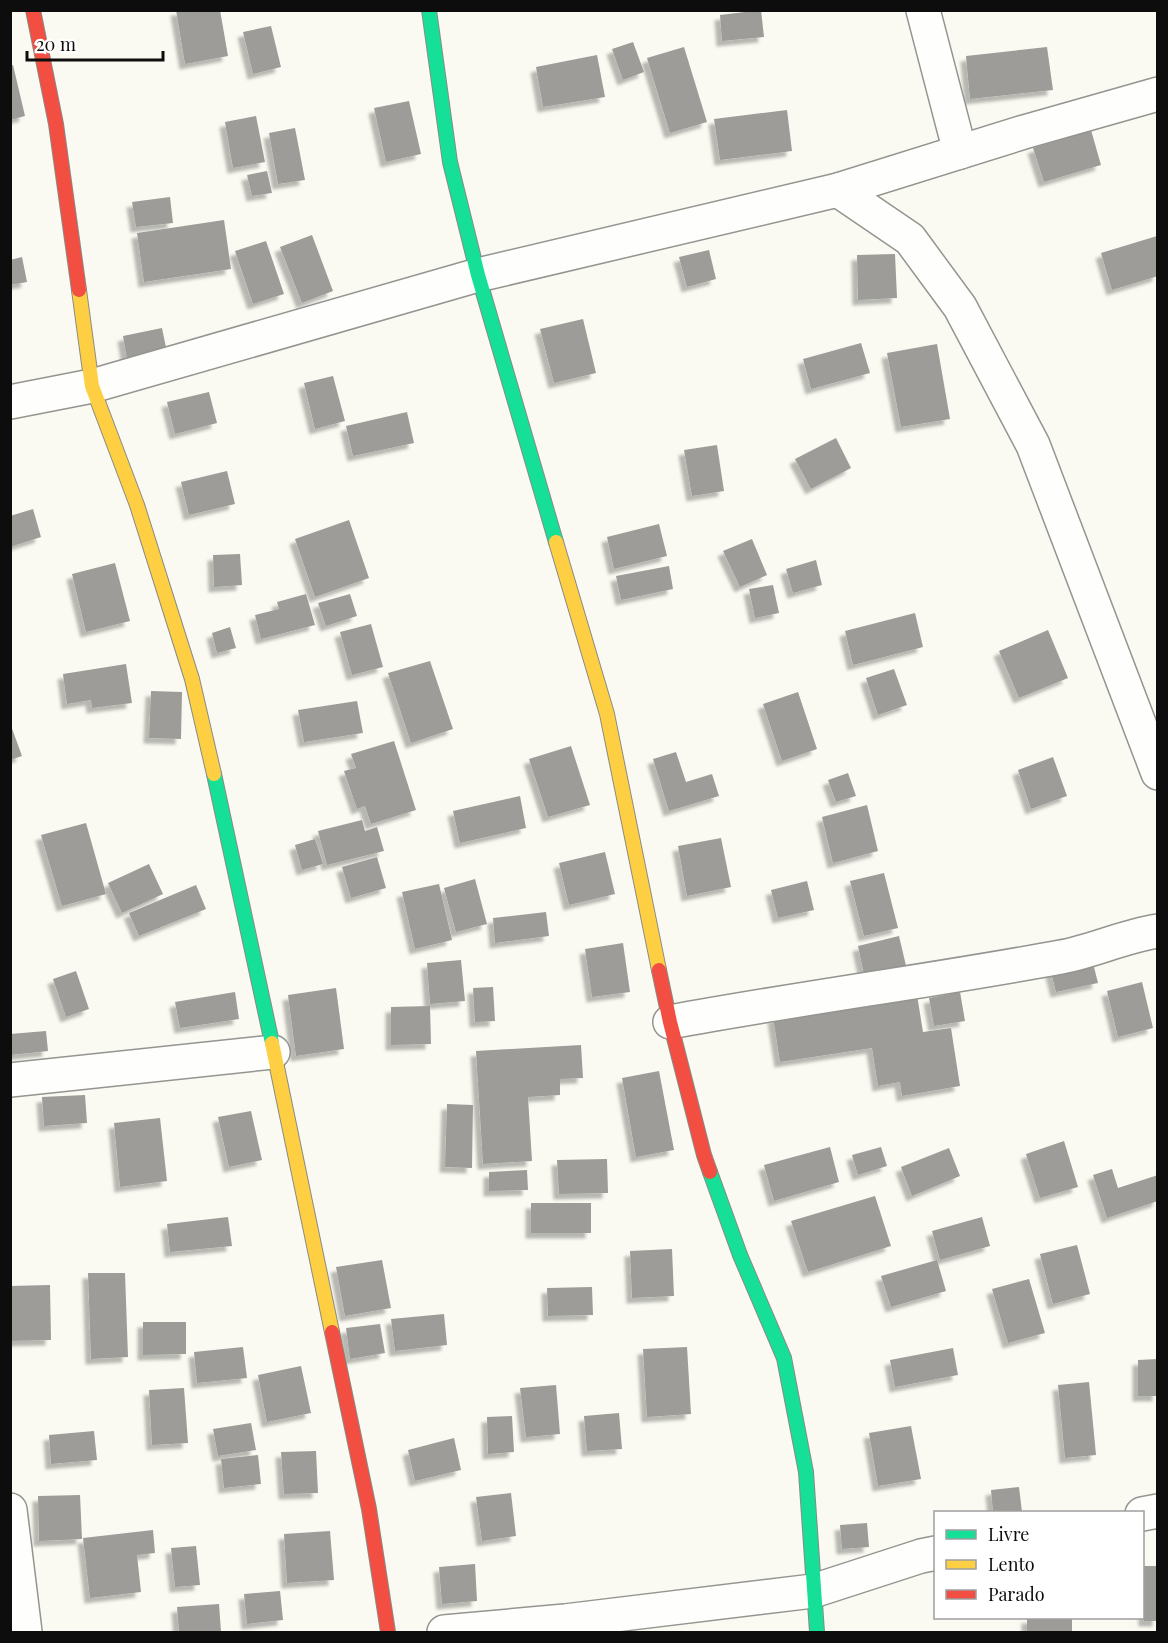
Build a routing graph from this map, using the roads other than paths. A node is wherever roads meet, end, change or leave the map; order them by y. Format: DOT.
graph roads {
  1 [pos="33,10"];
  2 [pos="429,10"];
  3 [pos="923,10"];
  4 [pos="1158,94"];
  5 [pos="960,152"];
  6 [pos="838,190"];
  7 [pos="478,275"];
  8 [pos="92,386"];
  9 [pos="10,402"];
  10 [pos="1158,773"];
  11 [pos="1158,931"];
  12 [pos="670,1022"];
  13 [pos="273,1052"];
  14 [pos="10,1080"];
  15 [pos="10,1510"];
  16 [pos="934,1553"];
  17 [pos="813,1591"];
  18 [pos="25,1632"];
  19 [pos="388,1632"];
  20 [pos="444,1632"];
  21 [pos="817,1632"];
  1 -- 8 [label="street"];
  2 -- 7 [label="street"];
  3 -- 5 [label="street"];
  4 -- 5 [label="street"];
  5 -- 6 [label="street"];
  6 -- 7 [label="street"];
  6 -- 10 [label="street"];
  7 -- 8 [label="street"];
  7 -- 12 [label="street"];
  8 -- 9 [label="street"];
  8 -- 13 [label="street"];
  11 -- 12 [label="street"];
  12 -- 17 [label="street"];
  13 -- 14 [label="street"];
  13 -- 19 [label="street"];
  15 -- 18 [label="street"];
  16 -- 17 [label="street"];
  17 -- 20 [label="street"];
  17 -- 21 [label="street"];
}
